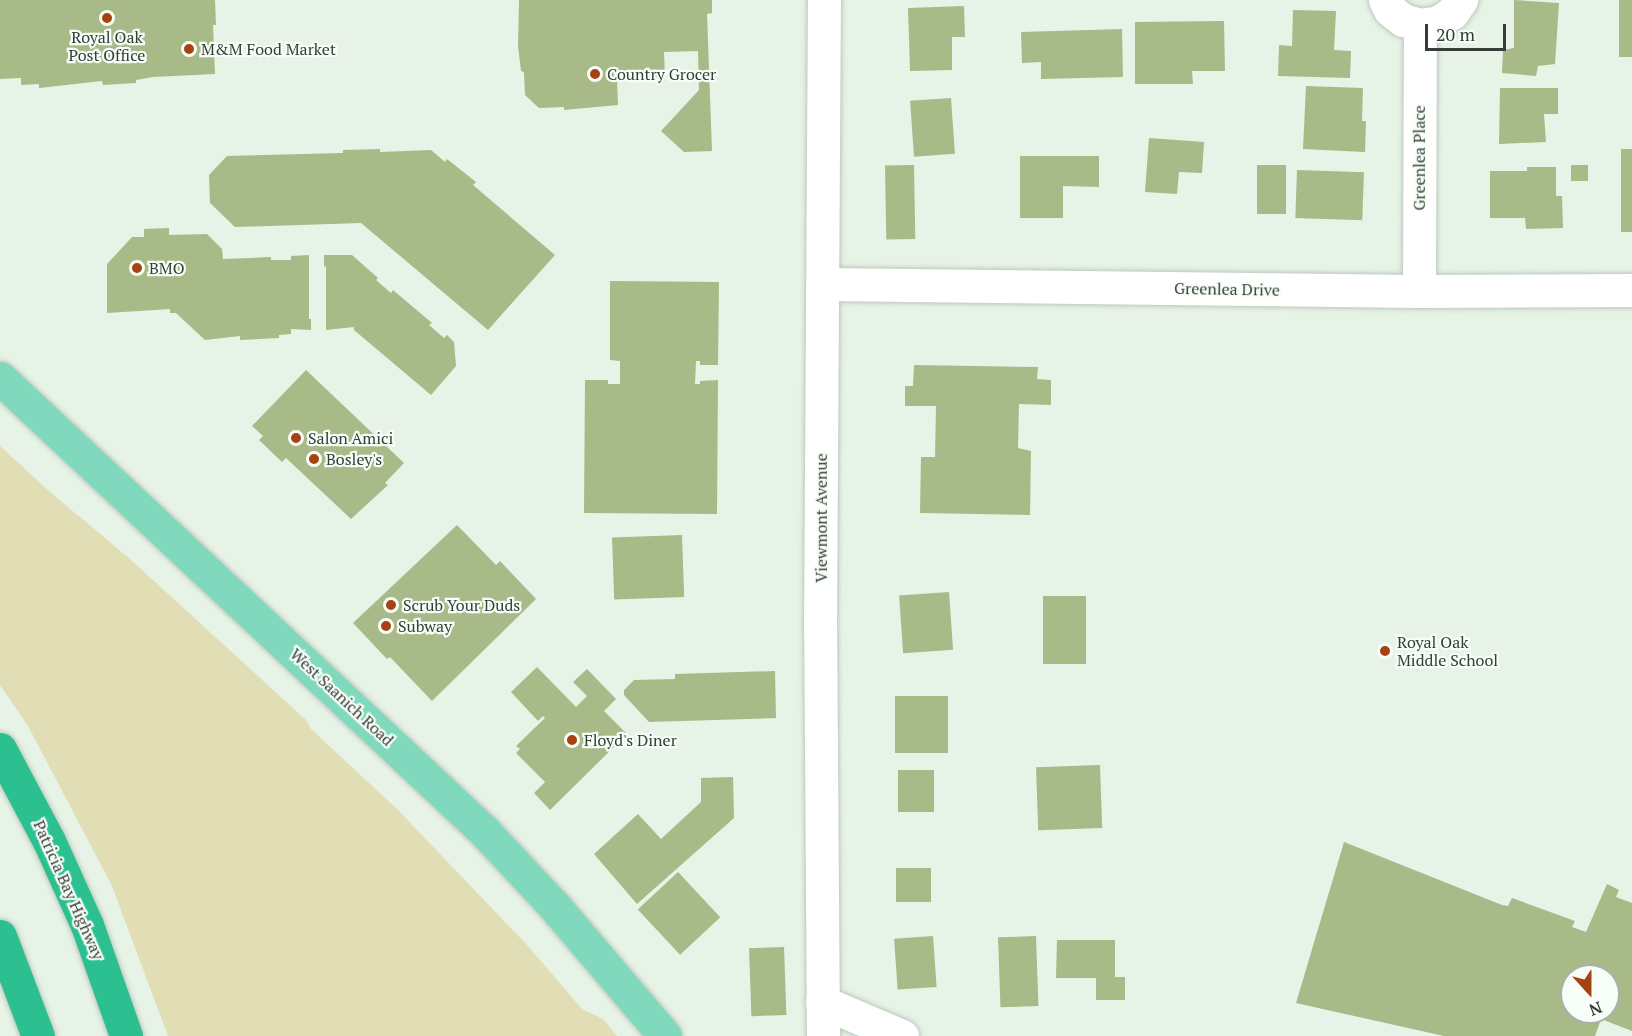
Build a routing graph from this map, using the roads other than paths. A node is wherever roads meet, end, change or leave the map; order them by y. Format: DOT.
graph roads {
  1 [pos="824,0"];
  2 [pos="1385,0"];
  3 [pos="1461,0"];
  4 [pos="1420,25"];
  5 [pos="823,284"];
  6 [pos="1632,290"];
  7 [pos="1419,291"];
  8 [pos="0,378"];
  9 [pos="0,749"];
  10 [pos="49,842"];
  11 [pos="0,936"];
  12 [pos="822,1002"];
  13 [pos="38,1036"];
  14 [pos="126,1036"];
  15 [pos="147,1036"];
  16 [pos="665,1036"];
  17 [pos="823,1036"];
  18 [pos="902,1036"];
  1 -- 5 [label="street, Viewmont Avenue"];
  2 -- 4 [label="street"];
  3 -- 4 [label="street"];
  4 -- 7 [label="street, Greenlea Place"];
  5 -- 7 [label="street, Greenlea Drive"];
  5 -- 12 [label="street, Viewmont Avenue"];
  6 -- 7 [label="street, Greenlea Drive"];
  8 -- 16 [label="main road, West Saanich Road"];
  9 -- 10 [label="highway, Patricia Bay Highway"];
  10 -- 14 [label="highway, Patricia Bay Highway"];
  10 -- 15 [label="highway"];
  11 -- 13 [label="highway"];
  12 -- 17 [label="street, Viewmont Avenue"];
  12 -- 18 [label="street"];
}
